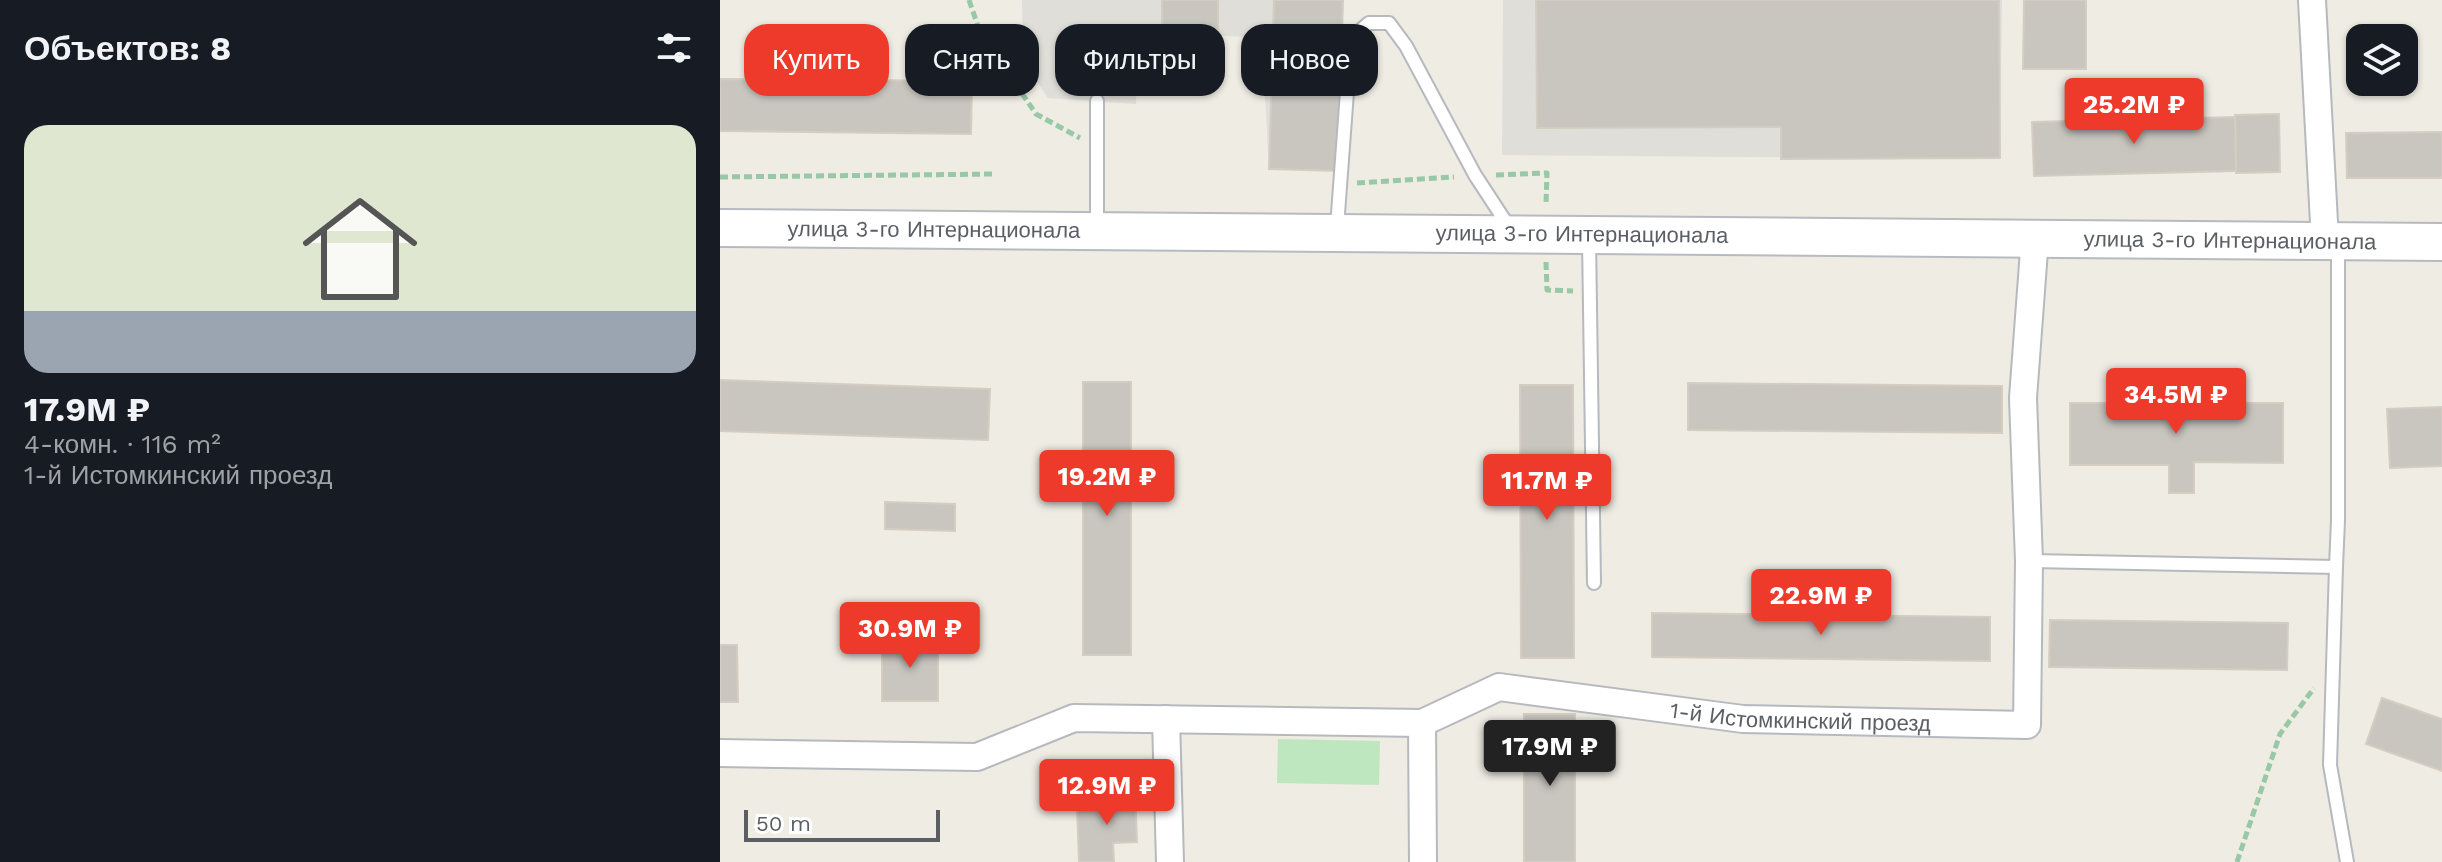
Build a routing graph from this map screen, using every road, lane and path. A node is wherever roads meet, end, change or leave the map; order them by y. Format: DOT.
graph roads {
  1 [pos="969,0"];
  2 [pos="2312,0"];
  3 [pos="1097,101"];
  4 [pos="1097,147"];
  5 [pos="995,174"];
  6 [pos="720,177"];
  7 [pos="720,228"];
  8 [pos="1097,229"];
  9 [pos="1337,230"];
  10 [pos="1513,234"];
  11 [pos="1589,235"];
  12 [pos="2035,237"];
  13 [pos="2331,241"];
  14 [pos="2442,242"];
  15 [pos="2029,561"];
  16 [pos="2336,567"];
  17 [pos="1594,583"];
  18 [pos="2333,661"];
  19 [pos="1166,719"];
  20 [pos="1422,723"];
  21 [pos="720,753"];
  22 [pos="1170,862"];
  23 [pos="1423,862"];
  24 [pos="2237,862"];
  25 [pos="2347,862"];
  1 -- 4 [label="path"];
  2 -- 13 [label="street"];
  3 -- 4 [label="lane"];
  4 -- 8 [label="lane"];
  5 -- 6 [label="path"];
  7 -- 8 [label="main road, улица 3-го Интернационала"];
  8 -- 9 [label="main road, улица 3-го Интернационала"];
  9 -- 10 [label="main road, улица 3-го Интернационала"];
  9 -- 10 [label="lane"];
  10 -- 11 [label="main road, улица 3-го Интернационала"];
  11 -- 12 [label="main road, улица 3-го Интернационала"];
  11 -- 17 [label="lane"];
  12 -- 13 [label="main road, улица 3-го Интернационала"];
  12 -- 15 [label="street, 1-й Истомкинский проезд"];
  13 -- 14 [label="main road, улица 3-го Интернационала"];
  13 -- 16 [label="lane"];
  15 -- 16 [label="lane"];
  15 -- 20 [label="street, 1-й Истомкинский проезд"];
  16 -- 18 [label="lane"];
  18 -- 24 [label="path"];
  18 -- 25 [label="lane"];
  19 -- 20 [label="street, 1-й Истомкинский проезд"];
  19 -- 21 [label="street, 1-й Истомкинский проезд"];
  19 -- 22 [label="street"];
  20 -- 23 [label="street"];
}
